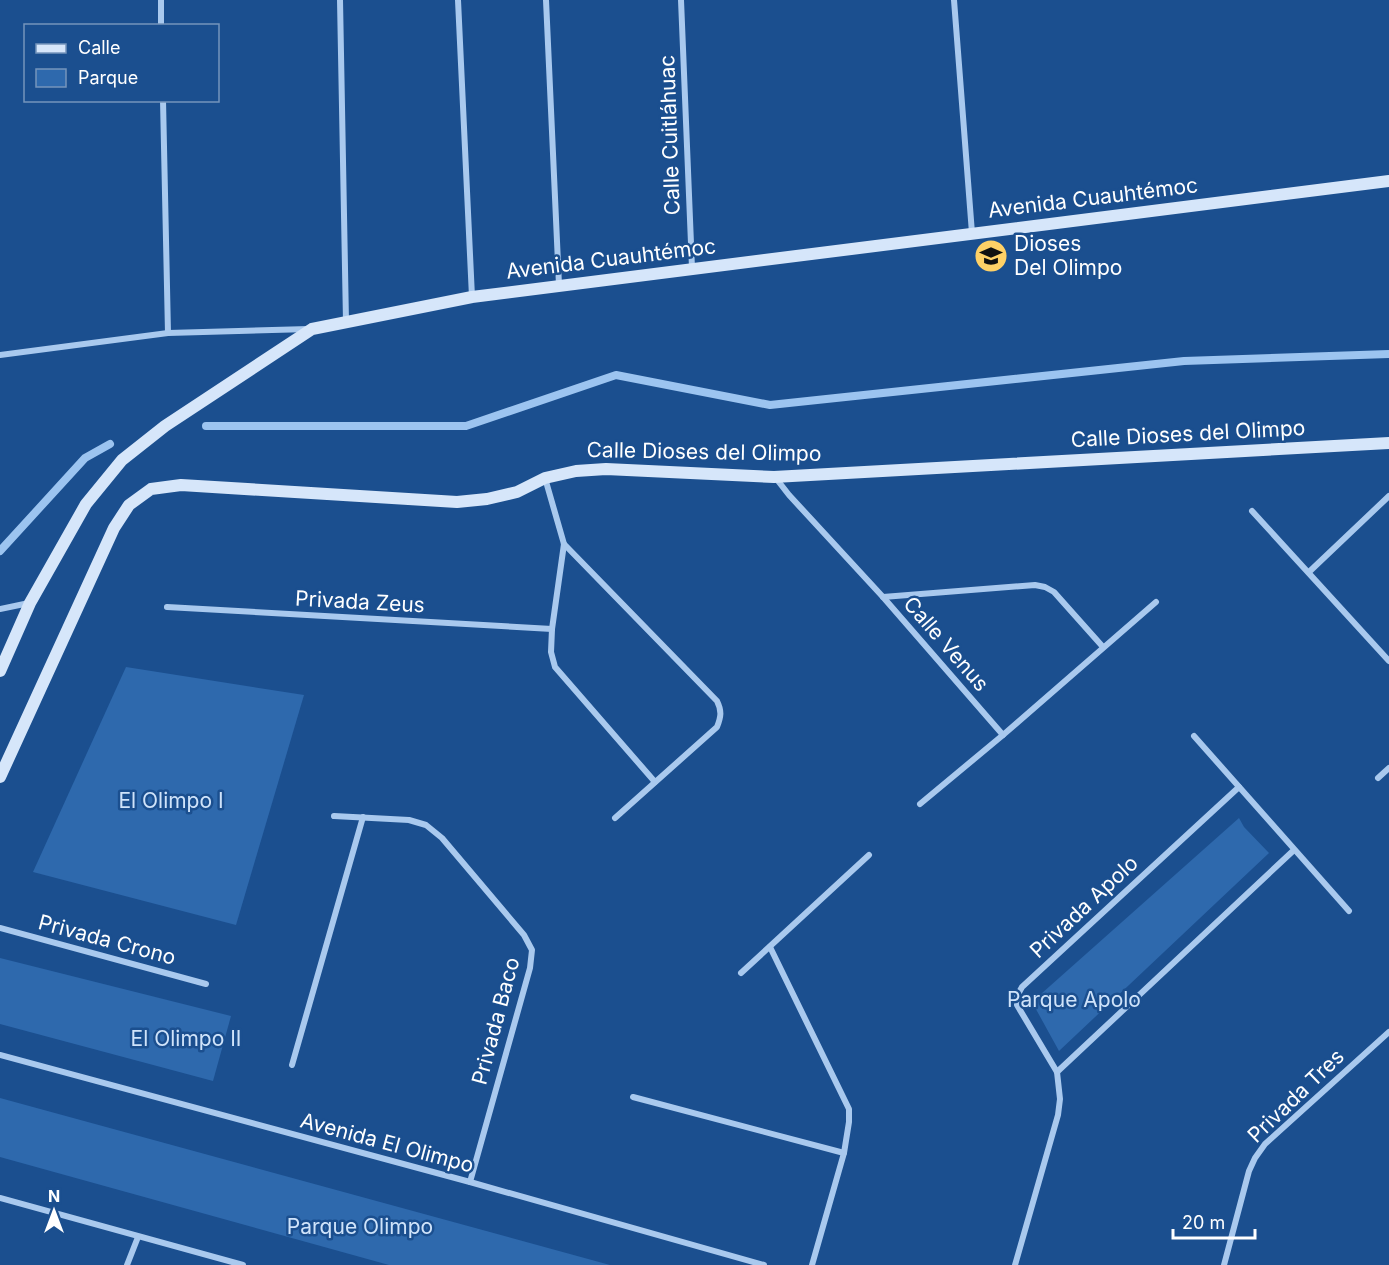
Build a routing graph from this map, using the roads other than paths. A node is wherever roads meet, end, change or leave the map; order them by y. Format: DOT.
graph roads {
  1 [pos="161,0"];
  2 [pos="340,0"];
  3 [pos="458,0"];
  4 [pos="546,0"];
  5 [pos="681,0"];
  6 [pos="954,0"];
  7 [pos="162,24"];
  8 [pos="163,102"];
  9 [pos="1389,181"];
  10 [pos="972,233"];
  11 [pos="692,268"];
  12 [pos="560,285"];
  13 [pos="472,297"];
  14 [pos="346,322"];
  15 [pos="312,329"];
  16 [pos="168,333"];
  17 [pos="0,355"];
  18 [pos="1389,443"];
  19 [pos="774,477"];
  20 [pos="545,478"];
  21 [pos="1389,496"];
  22 [pos="1252,511"];
  23 [pos="564,544"];
  24 [pos="1309,572"];
  25 [pos="883,597"];
  26 [pos="1156,602"];
  27 [pos="30,603"];
  28 [pos="167,607"];
  29 [pos="0,609"];
  30 [pos="552,628"];
  31 [pos="1103,647"];
  32 [pos="1389,661"];
  33 [pos="0,671"];
  34 [pos="1003,735"];
  35 [pos="1194,736"];
  36 [pos="1389,768"];
  37 [pos="0,777"];
  38 [pos="1378,778"];
  39 [pos="655,782"];
  40 [pos="1239,787"];
  41 [pos="920,804"];
  42 [pos="334,816"];
  43 [pos="363,817"];
  44 [pos="615,818"];
  45 [pos="1294,850"];
  46 [pos="870,855"];
  47 [pos="1349,911"];
  48 [pos="0,928"];
  49 [pos="770,947"];
  50 [pos="741,973"];
  51 [pos="206,984"];
  52 [pos="1389,1032"];
  53 [pos="0,1055"];
  54 [pos="292,1065"];
  55 [pos="1057,1072"];
  56 [pos="633,1098"];
  57 [pos="844,1153"];
  58 [pos="470,1182"];
  59 [pos="0,1198"];
  60 [pos="138,1237"];
  61 [pos="127,1265"];
  62 [pos="243,1265"];
  63 [pos="764,1265"];
  64 [pos="812,1265"];
  65 [pos="1015,1265"];
  66 [pos="1224,1265"];
  1 -- 7 [label="street"];
  2 -- 14 [label="street"];
  3 -- 13 [label="street"];
  4 -- 12 [label="street"];
  5 -- 11 [label="street, Calle Cuitláhuac"];
  6 -- 10 [label="street"];
  8 -- 16 [label="street"];
  9 -- 10 [label="main road, Avenida Cuauhtémoc"];
  10 -- 11 [label="main road, Avenida Cuauhtémoc"];
  11 -- 12 [label="main road, Avenida Cuauhtémoc"];
  12 -- 13 [label="main road, Avenida Cuauhtémoc"];
  13 -- 14 [label="main road, Avenida Cuauhtémoc"];
  14 -- 15 [label="main road, Avenida Cuauhtémoc"];
  15 -- 16 [label="street"];
  15 -- 27 [label="main road, Avenida Cuauhtémoc"];
  16 -- 17 [label="street"];
  18 -- 19 [label="main road, Calle Dioses del Olimpo"];
  19 -- 20 [label="main road, Calle Dioses del Olimpo"];
  19 -- 25 [label="street, Calle Venus"];
  20 -- 23 [label="street"];
  20 -- 37 [label="main road, Calle Dioses del Olimpo"];
  21 -- 24 [label="street"];
  22 -- 24 [label="street"];
  23 -- 30 [label="street"];
  23 -- 39 [label="street"];
  24 -- 32 [label="street"];
  25 -- 31 [label="street"];
  25 -- 34 [label="street, Calle Venus"];
  26 -- 31 [label="street"];
  27 -- 29 [label="street"];
  27 -- 33 [label="main road, Avenida Cuauhtémoc"];
  28 -- 30 [label="street, Privada Zeus"];
  30 -- 39 [label="street"];
  31 -- 34 [label="street"];
  34 -- 41 [label="street"];
  35 -- 40 [label="street"];
  36 -- 38 [label="street"];
  39 -- 44 [label="street"];
  40 -- 45 [label="street"];
  40 -- 55 [label="street, Privada Apolo"];
  42 -- 43 [label="street, Privada Baco"];
  43 -- 54 [label="street"];
  43 -- 58 [label="street, Privada Baco"];
  45 -- 47 [label="street"];
  45 -- 55 [label="street"];
  46 -- 49 [label="street"];
  48 -- 51 [label="street, Privada Crono"];
  49 -- 50 [label="street"];
  49 -- 57 [label="street"];
  52 -- 66 [label="street, Privada Tres"];
  53 -- 58 [label="street, Avenida El Olimpo"];
  55 -- 65 [label="street, Privada Apolo"];
  56 -- 57 [label="street"];
  57 -- 64 [label="street"];
  58 -- 63 [label="street, Avenida El Olimpo"];
  59 -- 60 [label="street"];
  60 -- 61 [label="street"];
  60 -- 62 [label="street"];
}
